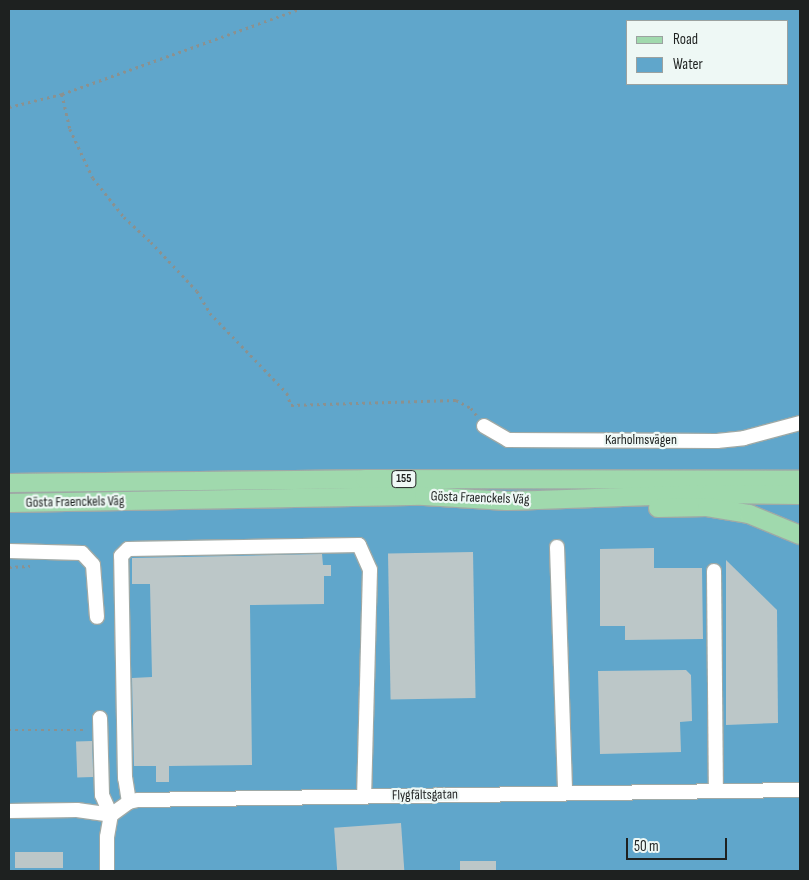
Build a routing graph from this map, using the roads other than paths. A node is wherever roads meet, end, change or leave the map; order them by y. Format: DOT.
graph roads {
  1 [pos="800,422"];
  2 [pos="484,426"];
  3 [pos="800,480"];
  4 [pos="9,483"];
  5 [pos="800,495"];
  6 [pos="606,499"];
  7 [pos="9,503"];
  8 [pos="800,535"];
  9 [pos="557,547"];
  10 [pos="9,551"];
  11 [pos="714,571"];
  12 [pos="97,617"];
  13 [pos="100,724"];
  14 [pos="800,790"];
  15 [pos="716,791"];
  16 [pos="564,793"];
  17 [pos="364,796"];
  18 [pos="129,802"];
  19 [pos="9,811"];
  20 [pos="112,815"];
  21 [pos="108,871"];
  1 -- 2 [label="street, Karholmsvägen"];
  3 -- 4 [label="main road, Gösta Fraenckels Väg / 155"];
  5 -- 6 [label="main road, Gösta Fraenckels Väg / 155"];
  6 -- 7 [label="main road, Gösta Fraenckels Väg / 155"];
  6 -- 8 [label="main road"];
  9 -- 16 [label="street"];
  10 -- 12 [label="street"];
  11 -- 15 [label="street"];
  13 -- 20 [label="street"];
  14 -- 15 [label="street, Flygfältsgatan"];
  15 -- 16 [label="street, Flygfältsgatan"];
  16 -- 17 [label="street, Flygfältsgatan"];
  17 -- 18 [label="street, Flygfältsgatan"];
  17 -- 18 [label="street"];
  18 -- 20 [label="street"];
  19 -- 20 [label="street"];
  20 -- 21 [label="street"];
}
